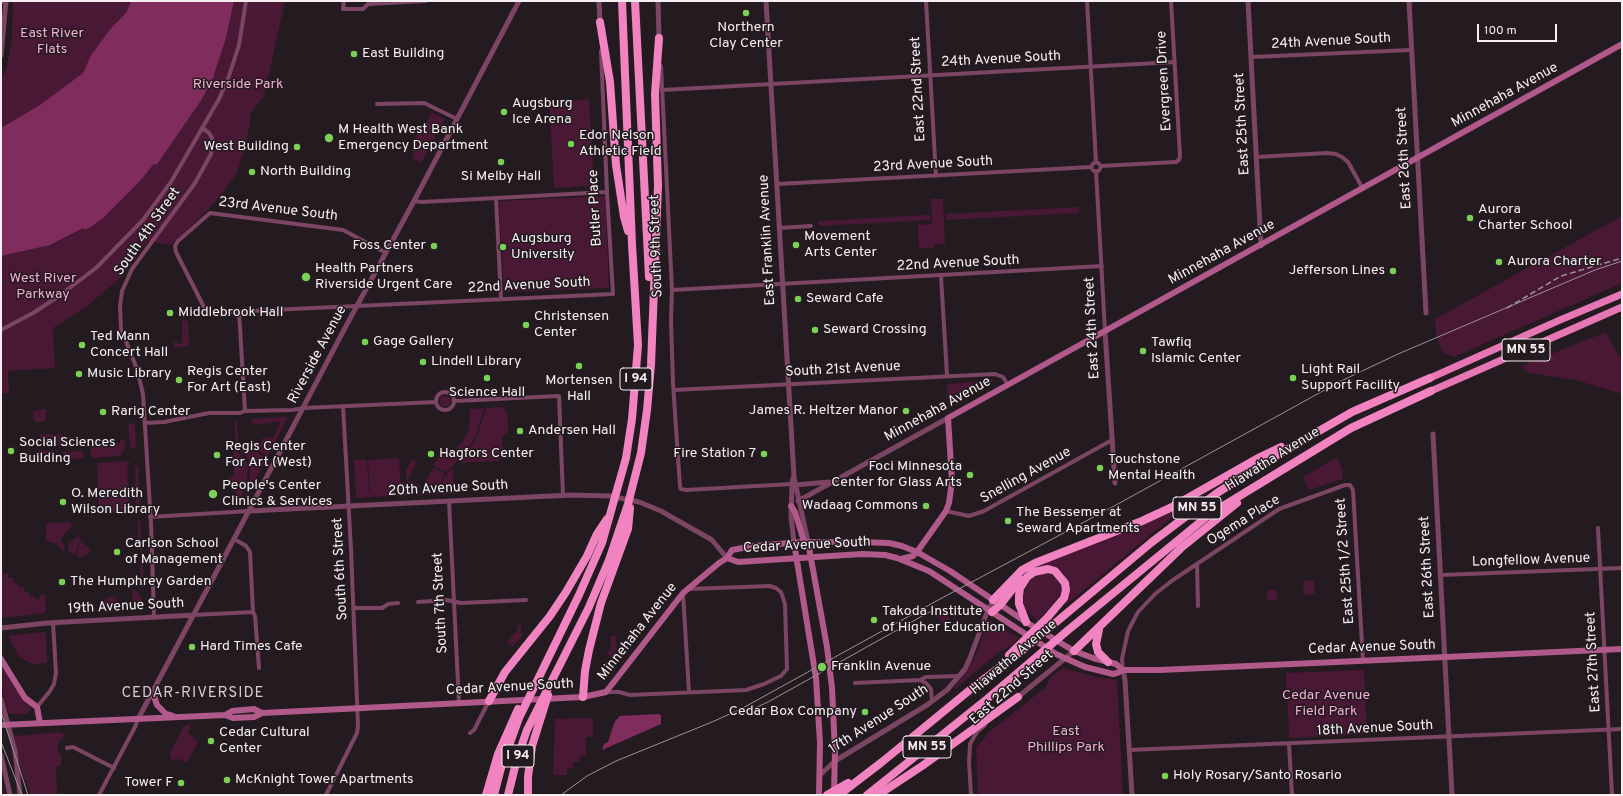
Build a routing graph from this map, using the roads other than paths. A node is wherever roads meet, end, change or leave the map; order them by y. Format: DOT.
graph roads {
  1 [pos="6,1"];
  2 [pos="246,1"];
  3 [pos="344,1"];
  4 [pos="425,1"];
  5 [pos="519,1"];
  6 [pos="598,1"];
  7 [pos="622,1"];
  8 [pos="635,1"];
  9 [pos="658,1"];
  10 [pos="766,1"];
  11 [pos="926,1"];
  12 [pos="1087,1"];
  13 [pos="1171,1"];
  14 [pos="1248,1"];
  15 [pos="1409,1"];
  16 [pos="367,3"];
  17 [pos="600,22"];
  18 [pos="659,38"];
  19 [pos="1622,44"];
  20 [pos="1412,50"];
  21 [pos="1,55"];
  22 [pos="1251,57"];
  23 [pos="1175,62"];
  24 [pos="1091,66"];
  25 [pos="930,75"];
  26 [pos="771,84"];
  27 [pos="662,90"];
  28 [pos="377,104"];
  29 [pos="457,119"];
  30 [pos="202,128"];
  31 [pos="1256,157"];
  32 [pos="1417,158"];
  33 [pos="1096,162"];
  34 [pos="1101,166"];
  35 [pos="1091,167"];
  36 [pos="1096,171"];
  37 [pos="936,176"];
  38 [pos="776,184"];
  39 [pos="1363,189"];
  40 [pos="607,192"];
  41 [pos="496,198"];
  42 [pos="414,201"];
  43 [pos="811,226"];
  44 [pos="779,228"];
  45 [pos="632,244"];
  46 [pos="1261,246"];
  47 [pos="386,252"];
  48 [pos="1102,266"];
  49 [pos="941,276"];
  50 [pos="782,284"];
  51 [pos="1622,289"];
  52 [pos="672,290"];
  53 [pos="613,294"];
  54 [pos="1622,294"];
  55 [pos="501,298"];
  56 [pos="357,306"];
  57 [pos="1622,307"];
  58 [pos="1583,310"];
  59 [pos="239,311"];
  60 [pos="207,313"];
  61 [pos="1426,313"];
  62 [pos="1,330"];
  63 [pos="1105,331"];
  64 [pos="651,342"];
  65 [pos="947,376"];
  66 [pos="1430,378"];
  67 [pos="788,384"];
  68 [pos="1008,385"];
  69 [pos="674,390"];
  70 [pos="1431,391"];
  71 [pos="454,401"];
  72 [pos="436,402"];
  73 [pos="343,406"];
  74 [pos="304,408"];
  75 [pos="245,411"];
  76 [pos="1352,412"];
  77 [pos="948,418"];
  78 [pos="145,424"];
  79 [pos="1433,434"];
  80 [pos="1112,440"];
  81 [pos="1276,473"];
  82 [pos="832,482"];
  83 [pos="1115,483"];
  84 [pos="794,484"];
  85 [pos="1350,485"];
  86 [pos="632,492"];
  87 [pos="564,496"];
  88 [pos="449,501"];
  89 [pos="798,501"];
  90 [pos="348,506"];
  91 [pos="791,506"];
  92 [pos="249,511"];
  93 [pos="612,511"];
  94 [pos="946,511"];
  95 [pos="150,517"];
  96 [pos="1598,528"];
  97 [pos="234,539"];
  98 [pos="805,542"];
  99 [pos="845,542"];
  100 [pos="794,543"];
  101 [pos="917,552"];
  102 [pos="846,555"];
  103 [pos="727,558"];
  104 [pos="810,558"];
  105 [pos="796,559"];
  106 [pos="901,559"];
  107 [pos="1197,564"];
  108 [pos="1622,568"];
  109 [pos="1599,569"];
  110 [pos="1441,575"];
  111 [pos="1027,577"];
  112 [pos="686,591"];
  113 [pos="526,600"];
  114 [pos="993,600"];
  115 [pos="418,602"];
  116 [pos="454,602"];
  117 [pos="398,603"];
  118 [pos="1000,605"];
  119 [pos="1198,606"];
  120 [pos="354,608"];
  121 [pos="990,611"];
  122 [pos="253,612"];
  123 [pos="194,615"];
  124 [pos="154,617"];
  125 [pos="1051,620"];
  126 [pos="1026,622"];
  127 [pos="53,623"];
  128 [pos="1,628"];
  129 [pos="1099,628"];
  130 [pos="1622,649"];
  131 [pos="1604,650"];
  132 [pos="1074,651"];
  133 [pos="1445,657"];
  134 [pos="1,659"];
  135 [pos="1065,659"];
  136 [pos="1363,661"];
  137 [pos="1108,662"];
  138 [pos="259,668"];
  139 [pos="1123,670"];
  140 [pos="959,676"];
  141 [pos="920,680"];
  142 [pos="855,682"];
  143 [pos="606,692"];
  144 [pos="689,692"];
  145 [pos="153,693"];
  146 [pos="583,697"];
  147 [pos="1018,697"];
  148 [pos="1,699"];
  149 [pos="489,701"];
  150 [pos="932,701"];
  151 [pos="459,703"];
  152 [pos="37,707"];
  153 [pos="358,708"];
  154 [pos="176,717"];
  155 [pos="537,717"];
  156 [pos="516,718"];
  157 [pos="138,719"];
  158 [pos="40,723"];
  159 [pos="1,725"];
  160 [pos="1622,729"];
  161 [pos="1609,730"];
  162 [pos="470,733"];
  163 [pos="1449,737"];
  164 [pos="1289,744"];
  165 [pos="67,748"];
  166 [pos="1129,750"];
  167 [pos="1,755"];
  168 [pos="835,761"];
  169 [pos="114,768"];
  170 [pos="820,775"];
  171 [pos="851,783"];
  172 [pos="528,792"];
  173 [pos="10,795"];
  174 [pos="20,795"];
  175 [pos="99,795"];
  176 [pos="326,795"];
  177 [pos="486,795"];
  178 [pos="494,795"];
  179 [pos="508,795"];
  180 [pos="820,795"];
  181 [pos="827,795"];
  182 [pos="834,795"];
  183 [pos="839,795"];
  184 [pos="867,795"];
  185 [pos="878,795"];
  186 [pos="971,795"];
  187 [pos="1132,795"];
  188 [pos="1292,795"];
  189 [pos="1452,795"];
  190 [pos="1612,795"];
  1 -- 21 [label="street"];
  2 -- 30 [label="street"];
  3 -- 16 [label="street"];
  4 -- 16 [label="street"];
  5 -- 29 [label="street, Riverside Avenue"];
  6 -- 17 [label="street, Butler Place"];
  7 -- 45 [label="highway, I 94"];
  8 -- 64 [label="highway, I 94"];
  9 -- 18 [label="street, South 9th Street"];
  10 -- 26 [label="street, East Franklin Avenue"];
  11 -- 25 [label="street, East 22nd Street"];
  12 -- 24 [label="street"];
  13 -- 23 [label="street, Evergreen Drive"];
  14 -- 22 [label="street, East 25th Street"];
  15 -- 20 [label="street, East 26th Street"];
  17 -- 40 [label="street, Butler Place"];
  17 -- 45 [label="highway"];
  18 -- 27 [label="street, South 9th Street"];
  18 -- 64 [label="highway"];
  19 -- 32 [label="main road, Minnehaha Avenue"];
  20 -- 22 [label="street, 24th Avenue South"];
  20 -- 32 [label="street, East 26th Street"];
  22 -- 31 [label="street, East 25th Street"];
  23 -- 24 [label="street, 24th Avenue South"];
  23 -- 34 [label="street, Evergreen Drive"];
  24 -- 25 [label="street, 24th Avenue South"];
  24 -- 33 [label="street"];
  25 -- 26 [label="street, 24th Avenue South"];
  25 -- 37 [label="street, East 22nd Street"];
  26 -- 27 [label="street, 24th Avenue South"];
  26 -- 38 [label="street, East Franklin Avenue"];
  27 -- 52 [label="street, South 9th Street"];
  28 -- 29 [label="street"];
  29 -- 42 [label="street, Riverside Avenue"];
  30 -- 62 [label="street"];
  30 -- 78 [label="street, South 4th Street"];
  31 -- 39 [label="street"];
  31 -- 46 [label="street, East 25th Street"];
  32 -- 39 [label="main road, Minnehaha Avenue"];
  32 -- 61 [label="street, East 26th Street"];
  33 -- 34 [label="street"];
  33 -- 35 [label="street"];
  34 -- 36 [label="street"];
  35 -- 36 [label="street"];
  35 -- 37 [label="street, 23rd Avenue South"];
  36 -- 48 [label="street, East 24th Street"];
  37 -- 38 [label="street, 23rd Avenue South"];
  38 -- 44 [label="street, East Franklin Avenue"];
  39 -- 46 [label="main road, Minnehaha Avenue"];
  40 -- 41 [label="street"];
  40 -- 53 [label="street, Butler Place"];
  41 -- 42 [label="street"];
  41 -- 55 [label="street"];
  42 -- 47 [label="street, Riverside Avenue"];
  43 -- 44 [label="street"];
  44 -- 50 [label="street, East Franklin Avenue"];
  45 -- 93 [label="highway, I 94"];
  46 -- 63 [label="main road, Minnehaha Avenue"];
  47 -- 56 [label="street, Riverside Avenue"];
  47 -- 60 [label="street, 23rd Avenue South"];
  48 -- 49 [label="street, 22nd Avenue South"];
  48 -- 63 [label="street, East 24th Street"];
  49 -- 50 [label="street, 22nd Avenue South"];
  49 -- 65 [label="street"];
  50 -- 52 [label="street, 22nd Avenue South"];
  50 -- 67 [label="street, East Franklin Avenue"];
  51 -- 58 [label="highway"];
  52 -- 69 [label="street, South 9th Street"];
  53 -- 55 [label="street, 22nd Avenue South"];
  54 -- 58 [label="highway, Hiawatha Avenue / MN 55"];
  55 -- 56 [label="street, 22nd Avenue South"];
  56 -- 59 [label="street, 22nd Avenue South"];
  56 -- 74 [label="street, Riverside Avenue"];
  57 -- 70 [label="highway, Hiawatha Avenue / MN 55"];
  58 -- 66 [label="highway, Hiawatha Avenue / MN 55"];
  59 -- 60 [label="street, 22nd Avenue South"];
  59 -- 75 [label="street"];
  63 -- 68 [label="main road, Minnehaha Avenue"];
  63 -- 80 [label="street, East 24th Street"];
  64 -- 86 [label="highway, I 94"];
  65 -- 67 [label="street, South 21st Avenue"];
  65 -- 68 [label="street, South 21st Avenue"];
  66 -- 76 [label="highway, Hiawatha Avenue / MN 55"];
  67 -- 69 [label="street, South 21st Avenue"];
  67 -- 84 [label="street, East Franklin Avenue"];
  68 -- 77 [label="main road, Minnehaha Avenue"];
  69 -- 84 [label="street, South 9th Street"];
  70 -- 81 [label="highway, Hiawatha Avenue / MN 55"];
  71 -- 72 [label="street"];
  71 -- 72 [label="street"];
  71 -- 87 [label="street"];
  72 -- 73 [label="street"];
  73 -- 74 [label="street"];
  73 -- 90 [label="street, South 6th Street"];
  74 -- 75 [label="street"];
  74 -- 92 [label="street, Riverside Avenue"];
  75 -- 78 [label="street"];
  76 -- 114 [label="highway"];
  76 -- 125 [label="highway, Hiawatha Avenue / MN 55"];
  77 -- 82 [label="street, Minnehaha Avenue"];
  77 -- 94 [label="main road"];
  78 -- 95 [label="street, South 4th Street"];
  79 -- 110 [label="street, East 26th Street"];
  80 -- 83 [label="street, East 24th Street"];
  80 -- 94 [label="street, Snelling Avenue"];
  81 -- 129 [label="highway"];
  81 -- 184 [label="highway, Hiawatha Avenue / MN 55"];
  82 -- 84 [label="street, Minnehaha Avenue"];
  82 -- 89 [label="street, Minnehaha Avenue"];
  84 -- 89 [label="street, East Franklin Avenue"];
  84 -- 91 [label="street, East Franklin Avenue"];
  85 -- 107 [label="street, Ogema Place"];
  85 -- 136 [label="street, East 25th 1/2 Street"];
  86 -- 146 [label="highway"];
  86 -- 155 [label="highway, I 94"];
  87 -- 88 [label="street, 20th Avenue South"];
  87 -- 103 [label="street, 20th Avenue South"];
  88 -- 90 [label="street, 20th Avenue South"];
  88 -- 116 [label="street, South 7th Street"];
  89 -- 98 [label="street, East Franklin Avenue"];
  90 -- 92 [label="street, 20th Avenue South"];
  90 -- 120 [label="street, South 6th Street"];
  91 -- 98 [label="main road"];
  91 -- 100 [label="street, East Franklin Avenue"];
  92 -- 95 [label="street, 20th Avenue South"];
  92 -- 97 [label="street, Riverside Avenue"];
  93 -- 149 [label="highway"];
  93 -- 156 [label="highway, I 94"];
  94 -- 101 [label="main road"];
  95 -- 124 [label="street, South 4th Street"];
  96 -- 109 [label="street, East 27th Street"];
  97 -- 122 [label="street"];
  97 -- 123 [label="street, Riverside Avenue"];
  98 -- 99 [label="main road, Cedar Avenue South"];
  98 -- 100 [label="main road, Cedar Avenue South"];
  98 -- 104 [label="main road, East Franklin Avenue"];
  99 -- 101 [label="main road, Cedar Avenue South"];
  99 -- 102 [label="main road"];
  100 -- 103 [label="main road, Cedar Avenue South"];
  100 -- 105 [label="main road, East Franklin Avenue"];
  101 -- 106 [label="main road"];
  101 -- 114 [label="main road, Cedar Avenue South"];
  102 -- 104 [label="main road, Cedar Avenue South"];
  102 -- 106 [label="main road, Cedar Avenue South"];
  103 -- 105 [label="main road, Cedar Avenue South"];
  103 -- 112 [label="main road, Minnehaha Avenue"];
  104 -- 105 [label="main road, Cedar Avenue South"];
  104 -- 168 [label="main road, East Franklin Avenue"];
  105 -- 170 [label="main road, East Franklin Avenue"];
  106 -- 121 [label="main road, Cedar Avenue South"];
  107 -- 119 [label="street"];
  107 -- 139 [label="street, Ogema Place"];
  108 -- 109 [label="street, Longfellow Avenue"];
  109 -- 110 [label="street, Longfellow Avenue"];
  109 -- 131 [label="street, East 27th Street"];
  110 -- 133 [label="street, East 26th Street"];
  111 -- 118 [label="highway"];
  111 -- 125 [label="highway"];
  111 -- 126 [label="highway"];
  112 -- 143 [label="main road, Minnehaha Avenue"];
  112 -- 144 [label="street"];
  112 -- 144 [label="street, Cedar Avenue South"];
  113 -- 116 [label="street"];
  114 -- 118 [label="main road, Cedar Avenue South"];
  114 -- 121 [label="street, 17th Avenue South"];
  115 -- 116 [label="street"];
  116 -- 151 [label="street, South 7th Street"];
  117 -- 120 [label="street"];
  118 -- 121 [label="highway"];
  118 -- 126 [label="main road, Cedar Avenue South"];
  120 -- 153 [label="street, South 6th Street"];
  121 -- 135 [label="main road, Cedar Avenue South"];
  121 -- 140 [label="street, 17th Avenue South"];
  122 -- 123 [label="street, 19th Avenue South"];
  122 -- 138 [label="street"];
  123 -- 124 [label="street, 19th Avenue South"];
  123 -- 145 [label="street, Riverside Avenue"];
  124 -- 127 [label="street, 19th Avenue South"];
  125 -- 171 [label="highway, Hiawatha Avenue / MN 55"];
  126 -- 132 [label="main road, Cedar Avenue South"];
  127 -- 128 [label="street, 19th Avenue South"];
  127 -- 152 [label="street"];
  129 -- 132 [label="highway"];
  129 -- 137 [label="highway"];
  130 -- 131 [label="main road, Cedar Avenue South"];
  131 -- 133 [label="main road, Cedar Avenue South"];
  131 -- 161 [label="street, East 27th Street"];
  132 -- 135 [label="street, East 22nd Street"];
  132 -- 137 [label="main road, Cedar Avenue South"];
  133 -- 136 [label="main road, Cedar Avenue South"];
  133 -- 163 [label="street, East 26th Street"];
  134 -- 152 [label="main road"];
  135 -- 139 [label="main road, Cedar Avenue South"];
  135 -- 147 [label="street, East 22nd Street"];
  136 -- 139 [label="main road, Cedar Avenue South"];
  137 -- 139 [label="main road, Cedar Avenue South"];
  139 -- 166 [label="street"];
  140 -- 141 [label="street"];
  140 -- 150 [label="street, 17th Avenue South"];
  141 -- 142 [label="street"];
  141 -- 150 [label="street"];
  143 -- 144 [label="street, Cedar Avenue South"];
  143 -- 146 [label="main road, Cedar Avenue South"];
  145 -- 154 [label="main road"];
  145 -- 157 [label="street, Riverside Avenue"];
  146 -- 149 [label="main road, Cedar Avenue South"];
  147 -- 185 [label="highway"];
  147 -- 186 [label="street, East 22nd Street"];
  148 -- 174 [label="street"];
  149 -- 151 [label="main road, Cedar Avenue South"];
  149 -- 162 [label="street"];
  150 -- 168 [label="street, 17th Avenue South"];
  151 -- 153 [label="main road, Cedar Avenue South"];
  152 -- 158 [label="main road"];
  153 -- 154 [label="main road, Cedar Avenue South"];
  153 -- 176 [label="street, South 6th Street"];
  154 -- 157 [label="main road, Cedar Avenue South"];
  155 -- 172 [label="highway"];
  155 -- 179 [label="highway, I 94"];
  156 -- 177 [label="highway"];
  156 -- 178 [label="highway, I 94"];
  157 -- 158 [label="main road, Cedar Avenue South"];
  157 -- 169 [label="street"];
  158 -- 159 [label="main road, Cedar Avenue South"];
  160 -- 161 [label="street, 18th Avenue South"];
  161 -- 163 [label="street, 18th Avenue South"];
  161 -- 190 [label="street, East 27th Street"];
  163 -- 164 [label="street, 18th Avenue South"];
  163 -- 189 [label="street, East 26th Street"];
  164 -- 166 [label="street, 18th Avenue South"];
  164 -- 188 [label="street"];
  165 -- 169 [label="street"];
  166 -- 187 [label="street"];
  167 -- 173 [label="street"];
  168 -- 170 [label="street, 17th Avenue South"];
  168 -- 182 [label="main road, East Franklin Avenue"];
  169 -- 175 [label="street"];
  170 -- 180 [label="main road, East Franklin Avenue"];
  171 -- 181 [label="highway"];
  171 -- 183 [label="highway"];
}
